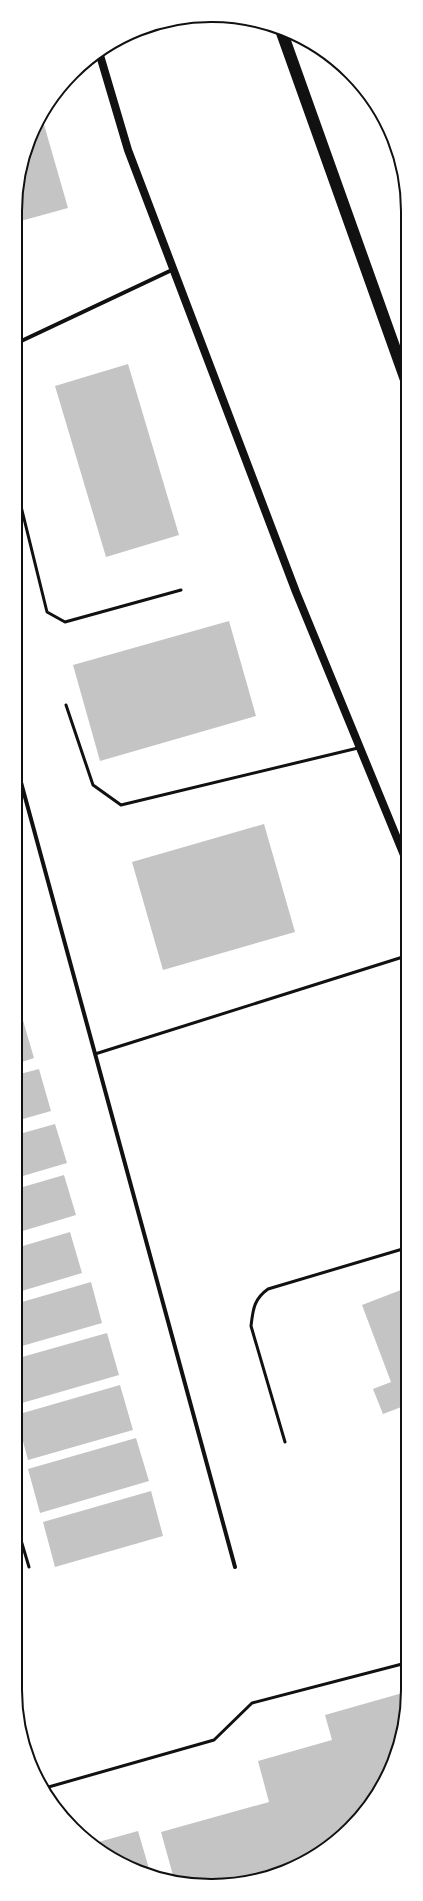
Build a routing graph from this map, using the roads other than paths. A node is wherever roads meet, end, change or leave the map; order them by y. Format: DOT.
graph roads {
  1 [pos="283,36"];
  2 [pos="101,58"];
  3 [pos="174,269"];
  4 [pos="22,340"];
  5 [pos="401,366"];
  6 [pos="22,510"];
  7 [pos="181,590"];
  8 [pos="66,705"];
  9 [pos="360,748"];
  10 [pos="22,786"];
  11 [pos="401,848"];
  12 [pos="401,958"];
  13 [pos="95,1054"];
  14 [pos="401,1250"];
  15 [pos="285,1442"];
  16 [pos="22,1544"];
  17 [pos="29,1567"];
  18 [pos="235,1567"];
  19 [pos="401,1664"];
  20 [pos="49,1787"];
  1 -- 5 [label="highway"];
  2 -- 3 [label="main road"];
  3 -- 4 [label="street"];
  3 -- 9 [label="main road"];
  6 -- 7 [label="lane"];
  8 -- 9 [label="lane"];
  9 -- 11 [label="main road"];
  10 -- 13 [label="street"];
  12 -- 13 [label="lane"];
  13 -- 18 [label="street"];
  14 -- 15 [label="lane"];
  16 -- 17 [label="lane"];
  19 -- 20 [label="lane"];
}
